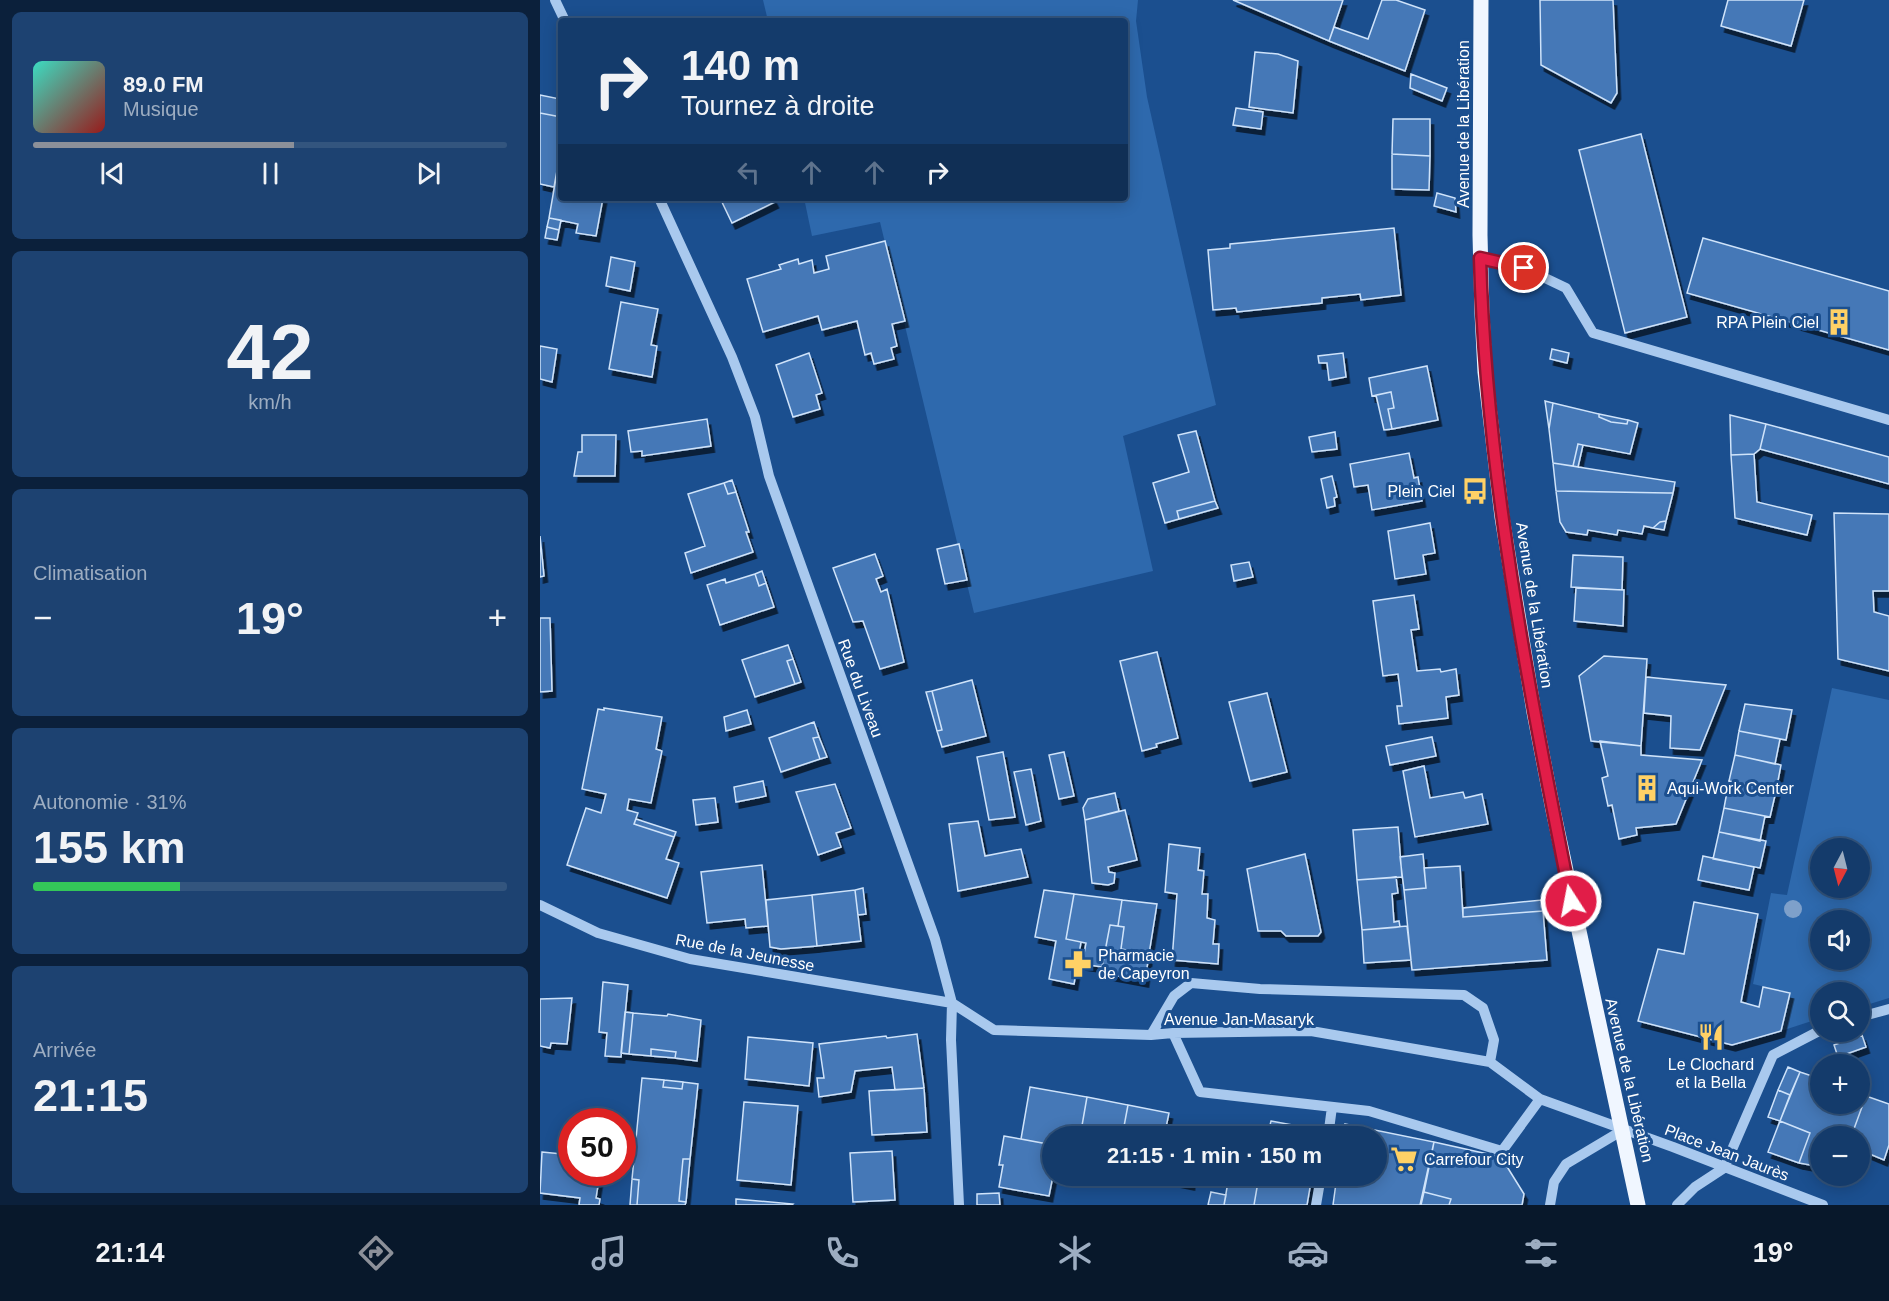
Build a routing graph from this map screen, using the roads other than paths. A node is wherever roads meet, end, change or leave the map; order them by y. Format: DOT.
graph roads {
  1 [pos="555,0"];
  2 [pos="1481,0"];
  3 [pos="564,18"];
  4 [pos="660,201"];
  5 [pos="1480,258"];
  6 [pos="1889,420"];
  7 [pos="540,904"];
  8 [pos="952,1003"];
  9 [pos="1889,1009"];
  10 [pos="1870,1014"];
  11 [pos="1173,1033"];
  12 [pos="1151,1035"];
  13 [pos="1810,1036"];
  14 [pos="1490,1062"];
  15 [pos="1540,1099"];
  16 [pos="1332,1107"];
  17 [pos="1329,1126"];
  18 [pos="1623,1130"];
  19 [pos="1724,1168"];
  20 [pos="1319,1186"];
  21 [pos="959,1205"];
  22 [pos="1316,1205"];
  23 [pos="1550,1205"];
  24 [pos="1638,1205"];
  25 [pos="1677,1205"];
  26 [pos="1823,1205"];
  1 -- 3 [label="street"];
  2 -- 5 [label="main road, Avenue de la Libération"];
  4 -- 8 [label="street, Rue du Liveau"];
  5 -- 6 [label="street"];
  5 -- 18 [label="main road, Avenue de la Libération"];
  7 -- 8 [label="street, Rue de la Jeunesse"];
  8 -- 12 [label="street, Avenue Jan-Masaryk"];
  8 -- 21 [label="street, Rue du Liveau"];
  9 -- 10 [label="street"];
  11 -- 12 [label="street, Avenue Jan-Masaryk"];
  11 -- 14 [label="street, Avenue Jan-Masaryk"];
  11 -- 16 [label="street"];
  12 -- 14 [label="street"];
  13 -- 19 [label="street"];
  14 -- 15 [label="street, Avenue Jan-Masaryk"];
  15 -- 16 [label="street"];
  15 -- 18 [label="street, Avenue Jan-Masaryk"];
  16 -- 17 [label="street"];
  18 -- 19 [label="street, Place Jean Jaurès"];
  18 -- 23 [label="street"];
  18 -- 24 [label="main road, Avenue de la Libération"];
  19 -- 25 [label="street"];
  19 -- 26 [label="street, Place Jean Jaurès"];
  20 -- 22 [label="street"];
}
